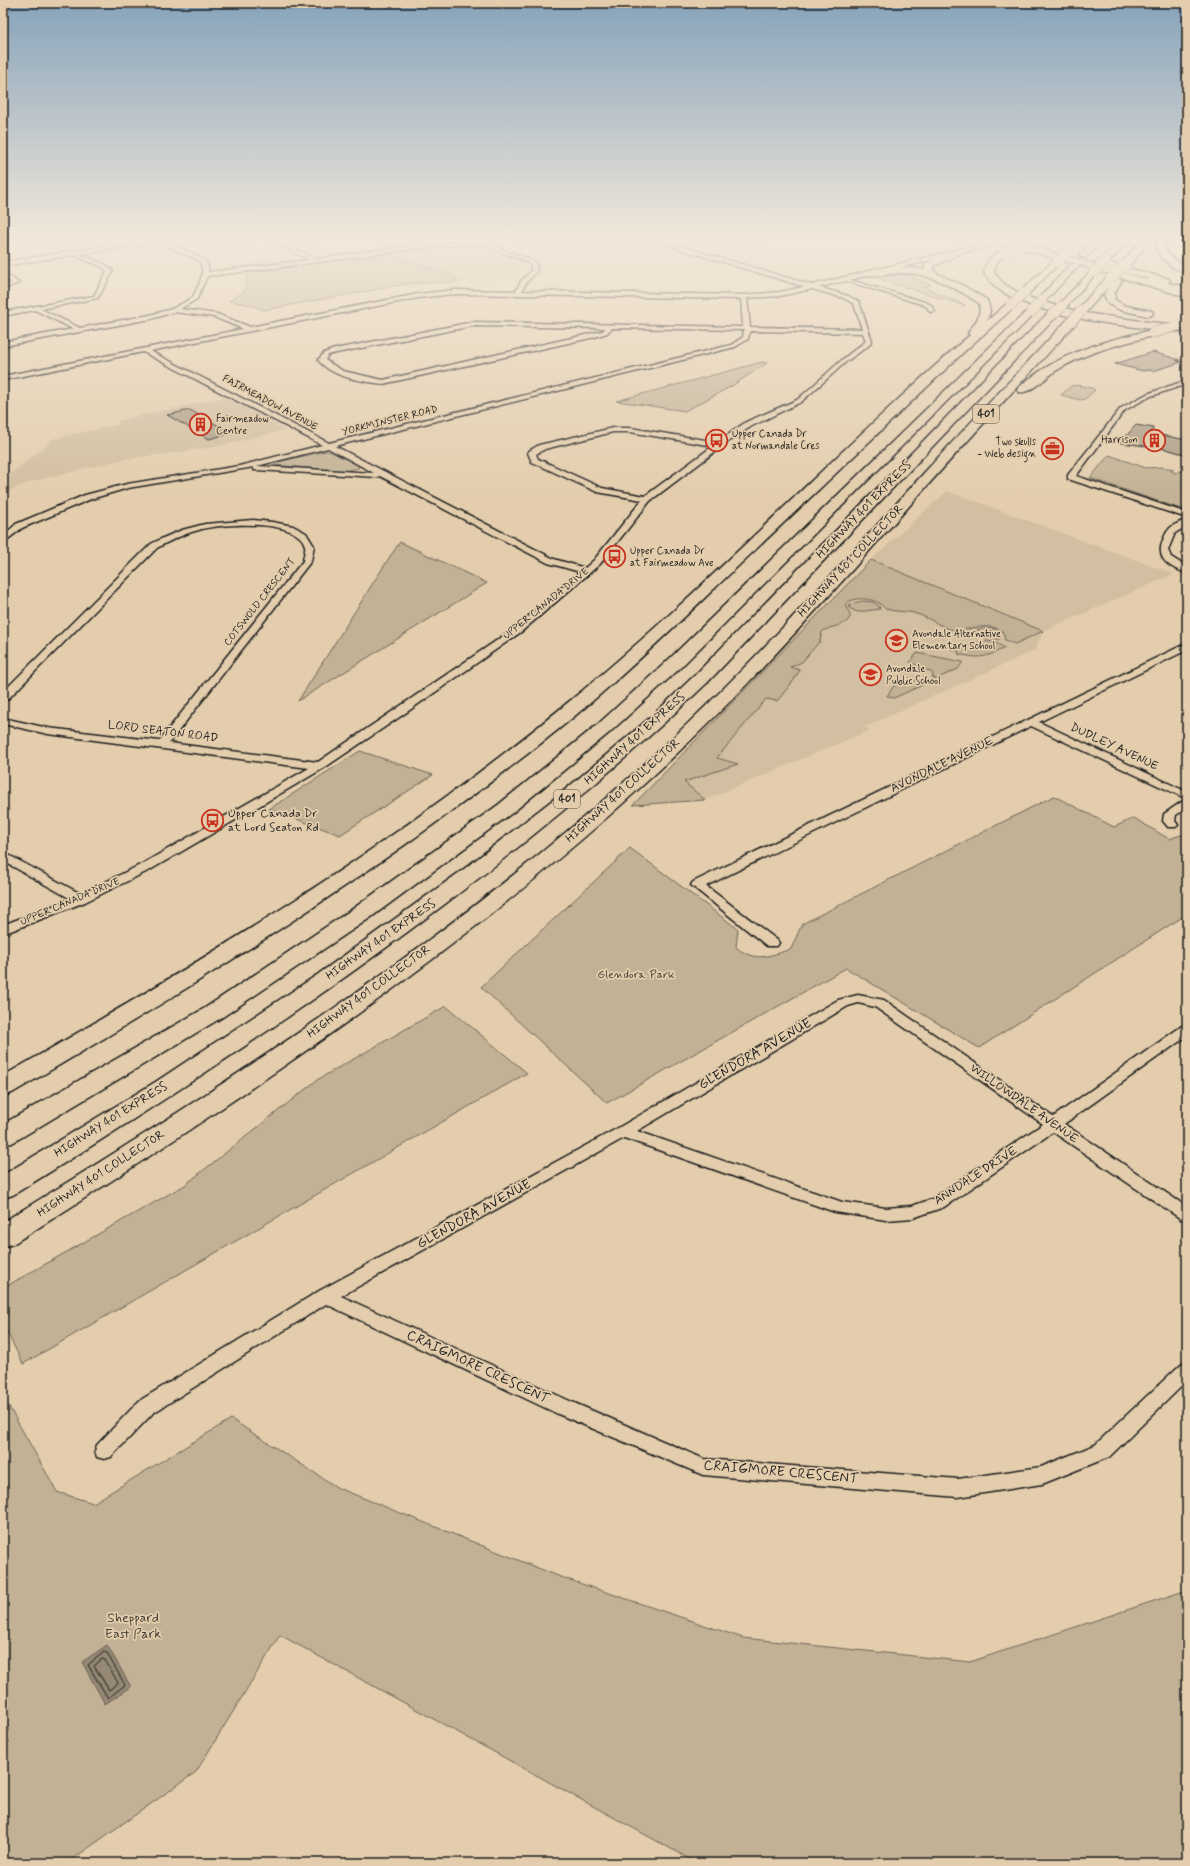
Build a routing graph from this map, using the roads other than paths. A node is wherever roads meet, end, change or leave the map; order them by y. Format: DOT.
graph roads {
  1 [pos="67,324"];
  2 [pos="112,324"];
  3 [pos="238,324"];
  4 [pos="275,324"];
  5 [pos="475,324"];
  6 [pos="532,324"];
  7 [pos="747,324"];
  8 [pos="863,324"];
  9 [pos="980,324"];
  10 [pos="989,324"];
  11 [pos="1018,324"];
  12 [pos="1043,324"];
  13 [pos="1069,324"];
  14 [pos="1147,324"];
  15 [pos="1174,324"];
  16 [pos="610,326"];
  17 [pos="249,329"];
  18 [pos="747,329"];
  19 [pos="1187,329"];
  20 [pos="79,330"];
  21 [pos="865,331"];
  22 [pos="3,344"];
  23 [pos="963,347"];
  24 [pos="143,350"];
  25 [pos="3,378"];
  26 [pos="1187,382"];
  27 [pos="717,444"];
  28 [pos="329,446"];
  29 [pos="239,468"];
  30 [pos="387,477"];
  31 [pos="647,499"];
  32 [pos="900,508"];
  33 [pos="1187,516"];
  34 [pos="1187,522"];
  35 [pos="3,540"];
  36 [pos="1187,570"];
  37 [pos="586,571"];
  38 [pos="1187,646"];
  39 [pos="3,698"];
  40 [pos="3,721"];
  41 [pos="1030,722"];
  42 [pos="162,745"];
  43 [pos="320,766"];
  44 [pos="1187,796"];
  45 [pos="1187,803"];
  46 [pos="1172,824"];
  47 [pos="3,856"];
  48 [pos="81,899"];
  49 [pos="3,930"];
  50 [pos="772,943"];
  51 [pos="858,999"];
  52 [pos="1187,1029"];
  53 [pos="3,1087"];
  54 [pos="1053,1124"];
  55 [pos="623,1132"];
  56 [pos="3,1136"];
  57 [pos="3,1188"];
  58 [pos="1187,1215"];
  59 [pos="3,1236"];
  60 [pos="325,1296"];
  61 [pos="1187,1369"];
  62 [pos="104,1451"];
  1 -- 20 [label="street"];
  2 -- 20 [label="street"];
  3 -- 17 [label="street"];
  4 -- 17 [label="street"];
  5 -- 16 [label="street"];
  6 -- 16 [label="street"];
  7 -- 18 [label="street"];
  8 -- 21 [label="street, UPPER CANADA DRIVE"];
  9 -- 23 [label="highway"];
  10 -- 23 [label="highway, bridge"];
  11 -- 56 [label="highway, HIGHWAY 401 EXPRESS / 401"];
  12 -- 57 [label="highway, HIGHWAY 401 EXPRESS / 401, bridge"];
  13 -- 32 [label="highway, HIGHWAY 401 COLLECTOR / 401, bridge"];
  14 -- 19 [label="highway, bridge"];
  15 -- 32 [label="highway, bridge"];
  16 -- 18 [label="street"];
  17 -- 24 [label="street"];
  18 -- 21 [label="street"];
  18 -- 28 [label="street, YORKMINSTER ROAD"];
  20 -- 22 [label="street"];
  21 -- 27 [label="street, UPPER CANADA DRIVE"];
  23 -- 53 [label="highway"];
  24 -- 25 [label="street"];
  24 -- 28 [label="street, FAIRMEADOW AVENUE"];
  26 -- 33 [label="street"];
  27 -- 31 [label="street, UPPER CANADA DRIVE"];
  27 -- 31 [label="street"];
  28 -- 29 [label="street, YORKMINSTER ROAD"];
  28 -- 30 [label="street, FAIRMEADOW AVENUE"];
  29 -- 30 [label="street, FAIRMEADOW AVENUE"];
  29 -- 35 [label="street, YORKMINSTER ROAD"];
  30 -- 37 [label="street, FAIRMEADOW AVENUE"];
  31 -- 37 [label="street, UPPER CANADA DRIVE"];
  32 -- 59 [label="highway, HIGHWAY 401 COLLECTOR / 401"];
  34 -- 36 [label="street"];
  37 -- 43 [label="street, UPPER CANADA DRIVE"];
  38 -- 41 [label="street, AVONDALE AVENUE"];
  39 -- 42 [label="street, COTSWOLD CRESCENT"];
  40 -- 42 [label="street, LORD SEATON ROAD"];
  41 -- 44 [label="street, DUDLEY AVENUE"];
  41 -- 50 [label="street, AVONDALE AVENUE"];
  42 -- 43 [label="street, LORD SEATON ROAD"];
  43 -- 48 [label="street, UPPER CANADA DRIVE"];
  45 -- 46 [label="street"];
  47 -- 48 [label="street"];
  48 -- 49 [label="street, UPPER CANADA DRIVE"];
  51 -- 54 [label="street, WILLOWDALE AVENUE"];
  51 -- 55 [label="street, GLENDORA AVENUE"];
  52 -- 54 [label="street, ANNDALE DRIVE"];
  54 -- 55 [label="street, ANNDALE DRIVE"];
  54 -- 58 [label="street, WILLOWDALE AVENUE"];
  55 -- 60 [label="street, GLENDORA AVENUE"];
  60 -- 61 [label="street, CRAIGMORE CRESCENT"];
  60 -- 62 [label="street, GLENDORA AVENUE"];
}
